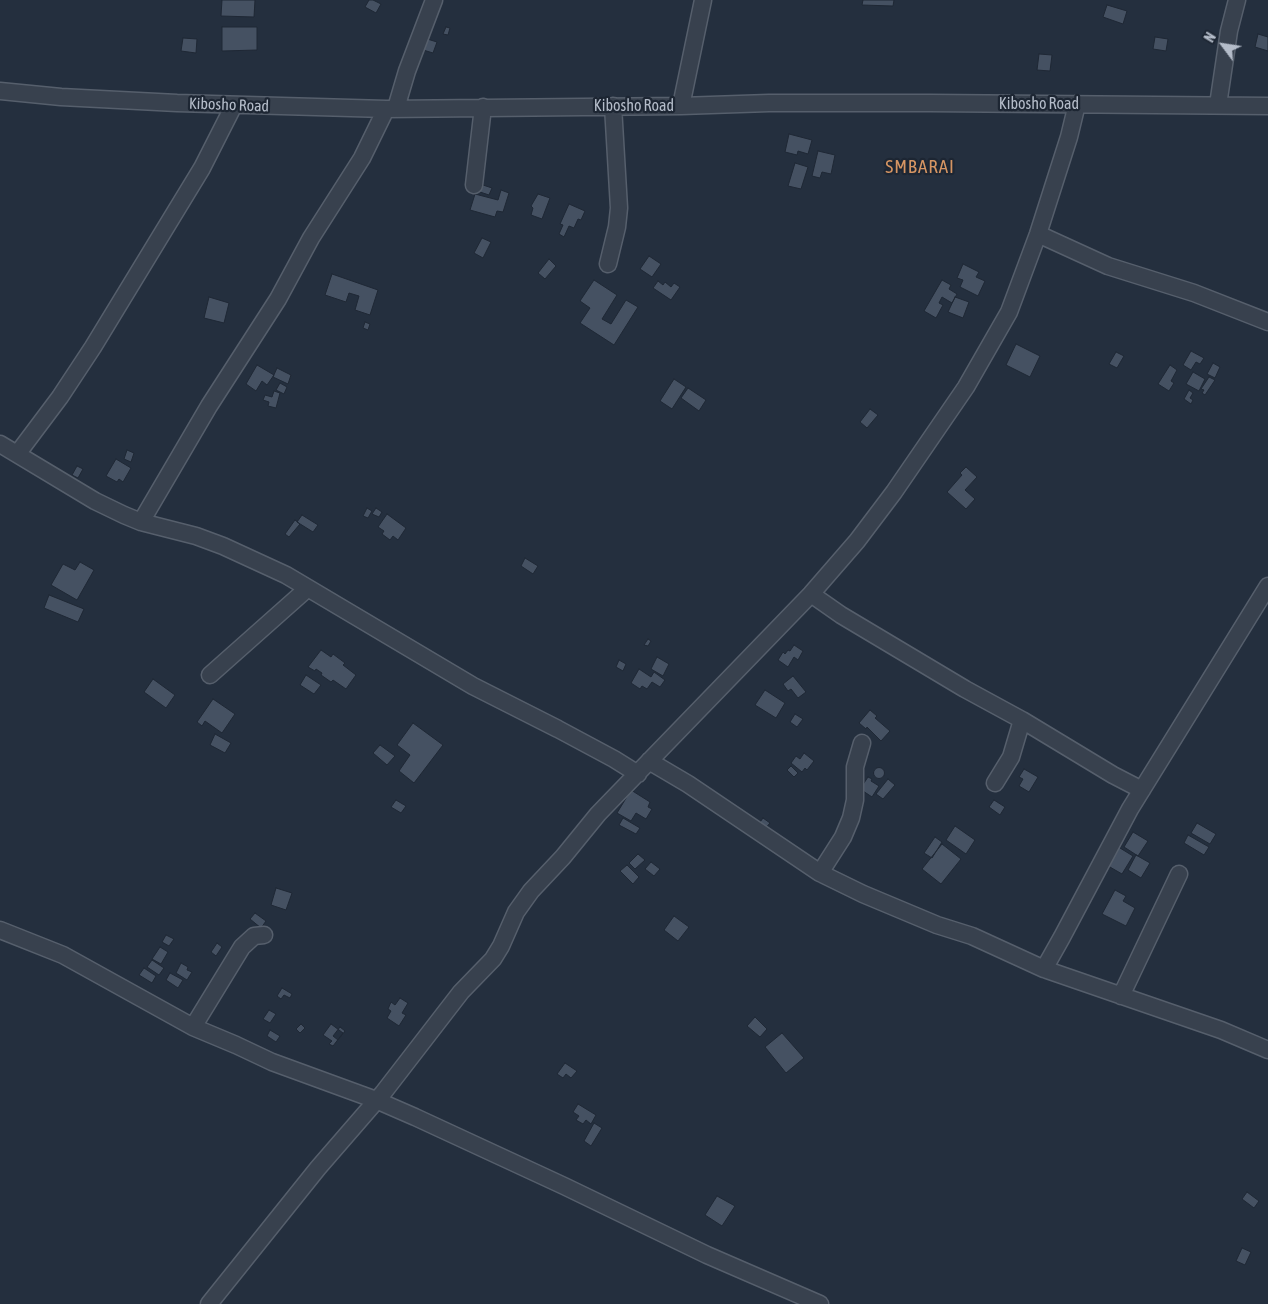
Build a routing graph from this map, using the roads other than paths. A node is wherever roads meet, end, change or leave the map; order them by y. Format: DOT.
graph roads {
  1 [pos="434,0"];
  2 [pos="703,0"];
  3 [pos="1237,0"];
  4 [pos="0,91"];
  5 [pos="1077,104"];
  6 [pos="234,105"];
  7 [pos="1218,105"];
  8 [pos="613,106"];
  9 [pos="681,106"];
  10 [pos="1268,106"];
  11 [pos="483,107"];
  12 [pos="391,108"];
  13 [pos="474,185"];
  14 [pos="1038,234"];
  15 [pos="608,264"];
  16 [pos="1268,322"];
  17 [pos="0,444"];
  18 [pos="18,453"];
  19 [pos="140,522"];
  20 [pos="1268,586"];
  21 [pos="308,588"];
  22 [pos="811,594"];
  23 [pos="210,675"];
  24 [pos="1022,720"];
  25 [pos="862,743"];
  26 [pos="649,761"];
  27 [pos="638,774"];
  28 [pos="996,783"];
  29 [pos="1142,790"];
  30 [pos="820,873"];
  31 [pos="1179,874"];
  32 [pos="0,930"];
  33 [pos="264,935"];
  34 [pos="1044,969"];
  35 [pos="1121,996"];
  36 [pos="193,1027"];
  37 [pos="1268,1050"];
  38 [pos="376,1100"];
  39 [pos="209,1304"];
  40 [pos="820,1304"];
  1 -- 12 [label="street"];
  2 -- 9 [label="street"];
  3 -- 7 [label="street"];
  4 -- 6 [label="street, Kibosho Road"];
  5 -- 7 [label="street, Kibosho Road"];
  5 -- 9 [label="street, Kibosho Road"];
  5 -- 14 [label="street"];
  6 -- 12 [label="street, Kibosho Road"];
  6 -- 18 [label="street"];
  7 -- 10 [label="street, Kibosho Road"];
  8 -- 9 [label="street, Kibosho Road"];
  8 -- 11 [label="street, Kibosho Road"];
  8 -- 15 [label="street"];
  11 -- 12 [label="street, Kibosho Road"];
  11 -- 13 [label="street"];
  12 -- 19 [label="street"];
  14 -- 16 [label="street"];
  14 -- 22 [label="street"];
  17 -- 18 [label="street"];
  18 -- 19 [label="street"];
  19 -- 21 [label="street"];
  20 -- 29 [label="street"];
  21 -- 23 [label="street"];
  21 -- 27 [label="street"];
  22 -- 24 [label="street"];
  22 -- 26 [label="street"];
  24 -- 28 [label="street"];
  24 -- 29 [label="street"];
  25 -- 30 [label="street"];
  26 -- 27 [label="street"];
  26 -- 30 [label="street"];
  27 -- 38 [label="street"];
  29 -- 34 [label="street"];
  30 -- 34 [label="street"];
  31 -- 35 [label="street"];
  32 -- 36 [label="street"];
  33 -- 36 [label="street"];
  34 -- 35 [label="street"];
  35 -- 37 [label="street"];
  36 -- 38 [label="street"];
  38 -- 39 [label="street"];
  38 -- 40 [label="street"];
}
